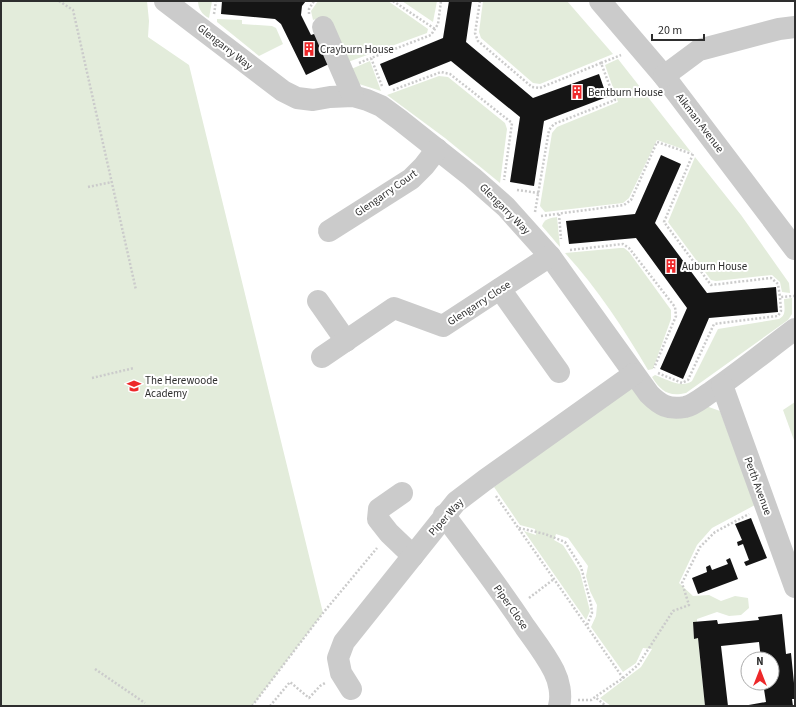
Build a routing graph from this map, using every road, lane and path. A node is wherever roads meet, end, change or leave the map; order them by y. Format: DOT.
graph roads {
  1 [pos="59,1"];
  2 [pos="216,1"];
  3 [pos="393,1"];
  4 [pos="441,1"];
  5 [pos="480,1"];
  6 [pos="600,1"];
  7 [pos="179,5"];
  8 [pos="214,20"];
  9 [pos="323,27"];
  10 [pos="795,27"];
  11 [pos="434,29"];
  12 [pos="664,76"];
  13 [pos="392,90"];
  14 [pos="385,93"];
  15 [pos="354,96"];
  16 [pos="437,149"];
  17 [pos="695,152"];
  18 [pos="692,154"];
  19 [pos="504,181"];
  20 [pos="112,182"];
  21 [pos="88,187"];
  22 [pos="510,189"];
  23 [pos="538,193"];
  24 [pos="559,214"];
  25 [pos="329,231"];
  26 [pos="795,249"];
  27 [pos="561,250"];
  28 [pos="500,289"];
  29 [pos="136,290"];
  30 [pos="794,296"];
  31 [pos="780,297"];
  32 [pos="318,301"];
  33 [pos="795,329"];
  34 [pos="346,341"];
  35 [pos="322,357"];
  36 [pos="134,368"];
  37 [pos="559,372"];
  38 [pos="634,374"];
  39 [pos="92,378"];
  40 [pos="722,385"];
  41 [pos="485,480"];
  42 [pos="402,493"];
  43 [pos="766,506"];
  44 [pos="444,515"];
  45 [pos="518,528"];
  46 [pos="389,533"];
  47 [pos="413,556"];
  48 [pos="554,579"];
  49 [pos="795,587"];
  50 [pos="514,610"];
  51 [pos="587,626"];
  52 [pos="95,669"];
  53 [pos="623,678"];
  54 [pos="346,681"];
  55 [pos="595,698"];
  56 [pos="145,703"];
  57 [pos="560,703"];
  58 [pos="252,706"];
  59 [pos="270,706"];
  60 [pos="606,706"];
  1 -- 20 [label="path"];
  2 -- 8 [label="path"];
  3 -- 11 [label="path"];
  4 -- 11 [label="path"];
  5 -- 23 [label="path"];
  6 -- 12 [label="street, Aikman Avenue"];
  7 -- 15 [label="street, Glengarry Way"];
  9 -- 15 [label="street"];
  10 -- 12 [label="street"];
  11 -- 14 [label="path"];
  12 -- 26 [label="street, Aikman Avenue"];
  13 -- 19 [label="path"];
  15 -- 16 [label="street, Glengarry Way"];
  16 -- 25 [label="street, Glengarry Court"];
  16 -- 27 [label="street, Glengarry Way"];
  17 -- 18 [label="path"];
  18 -- 24 [label="path"];
  18 -- 31 [label="path"];
  20 -- 21 [label="path"];
  20 -- 29 [label="path"];
  22 -- 23 [label="path"];
  23 -- 24 [label="path"];
  24 -- 27 [label="path"];
  27 -- 28 [label="street, Glengarry Close"];
  27 -- 31 [label="path"];
  27 -- 38 [label="street, Glengarry Way"];
  28 -- 34 [label="street, Glengarry Close"];
  28 -- 37 [label="street"];
  30 -- 31 [label="path"];
  32 -- 34 [label="street"];
  33 -- 40 [label="street, Glengarry Way"];
  34 -- 35 [label="street, Glengarry Close"];
  36 -- 39 [label="path"];
  38 -- 40 [label="street, Glengarry Way"];
  38 -- 41 [label="street, Piper Way"];
  40 -- 43 [label="street, Perth Avenue"];
  41 -- 44 [label="street, Piper Way"];
  41 -- 45 [label="path"];
  42 -- 46 [label="street"];
  43 -- 49 [label="street, Perth Avenue"];
  43 -- 53 [label="path"];
  44 -- 47 [label="street, Piper Way"];
  44 -- 50 [label="street, Piper Close"];
  45 -- 48 [label="path"];
  45 -- 51 [label="path"];
  46 -- 47 [label="street"];
  46 -- 58 [label="path"];
  47 -- 54 [label="street, Piper Way"];
  48 -- 50 [label="path"];
  48 -- 51 [label="path"];
  50 -- 57 [label="street, Piper Close"];
  51 -- 53 [label="path"];
  52 -- 56 [label="path"];
  53 -- 55 [label="path"];
  54 -- 59 [label="path"];
  55 -- 57 [label="path"];
  55 -- 60 [label="path"];
}
